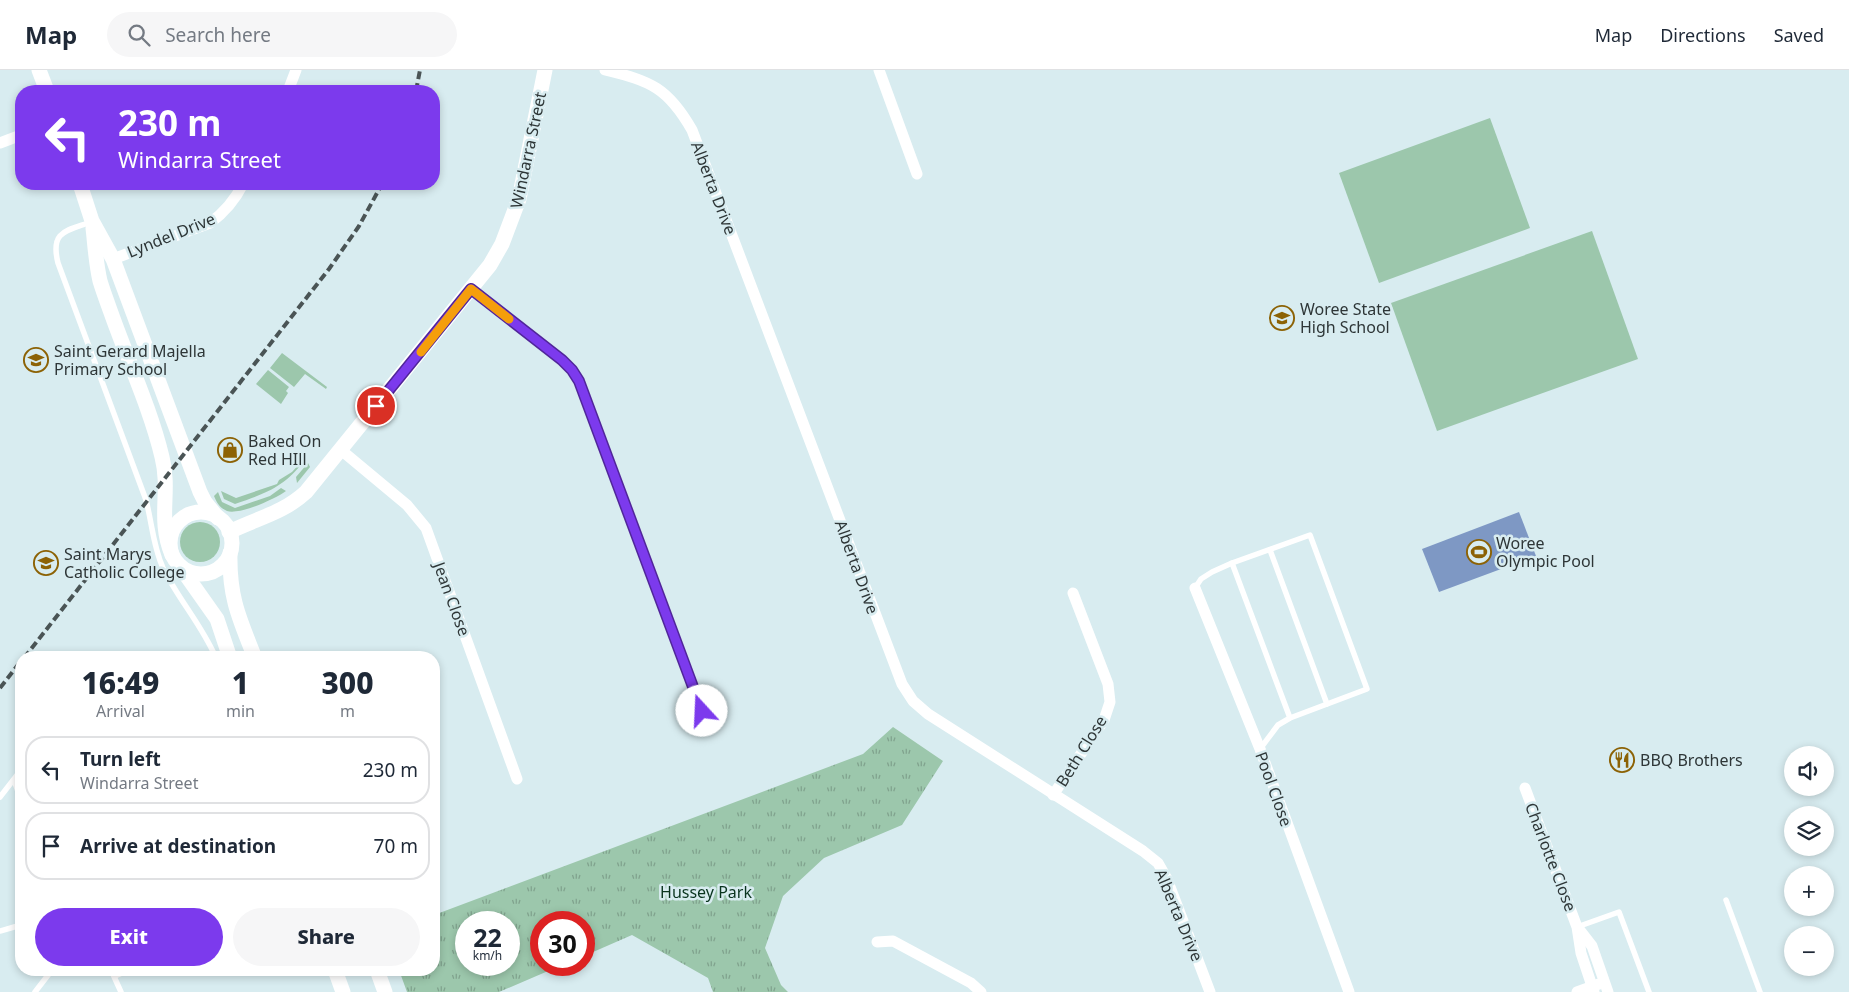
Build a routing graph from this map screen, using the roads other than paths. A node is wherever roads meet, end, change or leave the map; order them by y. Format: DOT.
graph roads {
  1 [pos="39,70"];
  2 [pos="296,70"];
  3 [pos="544,70"];
  4 [pos="605,70"];
  5 [pos="879,70"];
  6 [pos="45,85"];
  7 [pos="290,85"];
  8 [pos="15,137"];
  9 [pos="0,143"];
  10 [pos="918,174"];
  11 [pos="82,190"];
  12 [pos="240,190"];
  13 [pos="92,221"];
  14 [pos="113,259"];
  15 [pos="97,265"];
  16 [pos="471,289"];
  17 [pos="341,450"];
  18 [pos="218,518"];
  19 [pos="229,532"];
  20 [pos="1270,550"];
  21 [pos="230,554"];
  22 [pos="175,559"];
  23 [pos="1232,563"];
  24 [pos="1195,588"];
  25 [pos="1073,593"];
  26 [pos="212,651"];
  27 [pos="228,651"];
  28 [pos="252,651"];
  29 [pos="1327,704"];
  30 [pos="702,711"];
  31 [pos="1290,718"];
  32 [pos="1260,749"];
  33 [pos="518,779"];
  34 [pos="14,780"];
  35 [pos="15,783"];
  36 [pos="1525,788"];
  37 [pos="1053,795"];
  38 [pos="0,797"];
  39 [pos="1726,900"];
  40 [pos="15,927"];
  41 [pos="1577,927"];
  42 [pos="0,932"];
  43 [pos="877,942"];
  44 [pos="47,976"];
  45 [pos="115,976"];
  46 [pos="334,976"];
  47 [pos="337,976"];
  48 [pos="379,976"];
  49 [pos="1606,987"];
  50 [pos="1593,989"];
  51 [pos="343,990"];
  52 [pos="35,992"];
  53 [pos="121,992"];
  54 [pos="385,992"];
  55 [pos="981,992"];
  56 [pos="1210,992"];
  57 [pos="1349,992"];
  58 [pos="1577,992"];
  59 [pos="1649,992"];
  60 [pos="1760,992"];
  1 -- 6 [label="street"];
  2 -- 7 [label="street"];
  3 -- 16 [label="street, Windarra Street"];
  4 -- 37 [label="street, Alberta Drive"];
  5 -- 10 [label="street"];
  8 -- 9 [label="street"];
  11 -- 13 [label="street"];
  12 -- 14 [label="street, Lyndel Drive"];
  13 -- 14 [label="street"];
  13 -- 15 [label="street"];
  13 -- 26 [label="lane"];
  14 -- 15 [label="street"];
  14 -- 18 [label="street"];
  15 -- 22 [label="street"];
  16 -- 17 [label="street, Windarra Street"];
  16 -- 30 [label="street"];
  17 -- 19 [label="street, Windarra Street"];
  17 -- 33 [label="street, Jean Close"];
  18 -- 19 [label="street"];
  18 -- 22 [label="street"];
  19 -- 21 [label="street"];
  20 -- 23 [label="lane"];
  20 -- 29 [label="lane"];
  20 -- 29 [label="lane"];
  21 -- 22 [label="street"];
  21 -- 28 [label="street"];
  22 -- 27 [label="street"];
  23 -- 24 [label="lane"];
  23 -- 31 [label="lane"];
  24 -- 32 [label="street, Pool Close"];
  25 -- 37 [label="street, Beth Close"];
  29 -- 31 [label="lane"];
  31 -- 32 [label="lane"];
  32 -- 57 [label="street, Pool Close"];
  34 -- 35 [label="lane"];
  34 -- 38 [label="lane"];
  36 -- 41 [label="street, Charlotte Close"];
  37 -- 56 [label="street, Alberta Drive"];
  39 -- 60 [label="lane"];
  40 -- 42 [label="lane"];
  41 -- 49 [label="street, Charlotte Close"];
  41 -- 50 [label="street, Charlotte Close"];
  41 -- 59 [label="lane"];
  43 -- 55 [label="street"];
  44 -- 52 [label="lane"];
  45 -- 53 [label="lane"];
  46 -- 51 [label="lane"];
  47 -- 51 [label="street"];
  48 -- 54 [label="street"];
  49 -- 50 [label="street"];
  50 -- 58 [label="street"];
}
